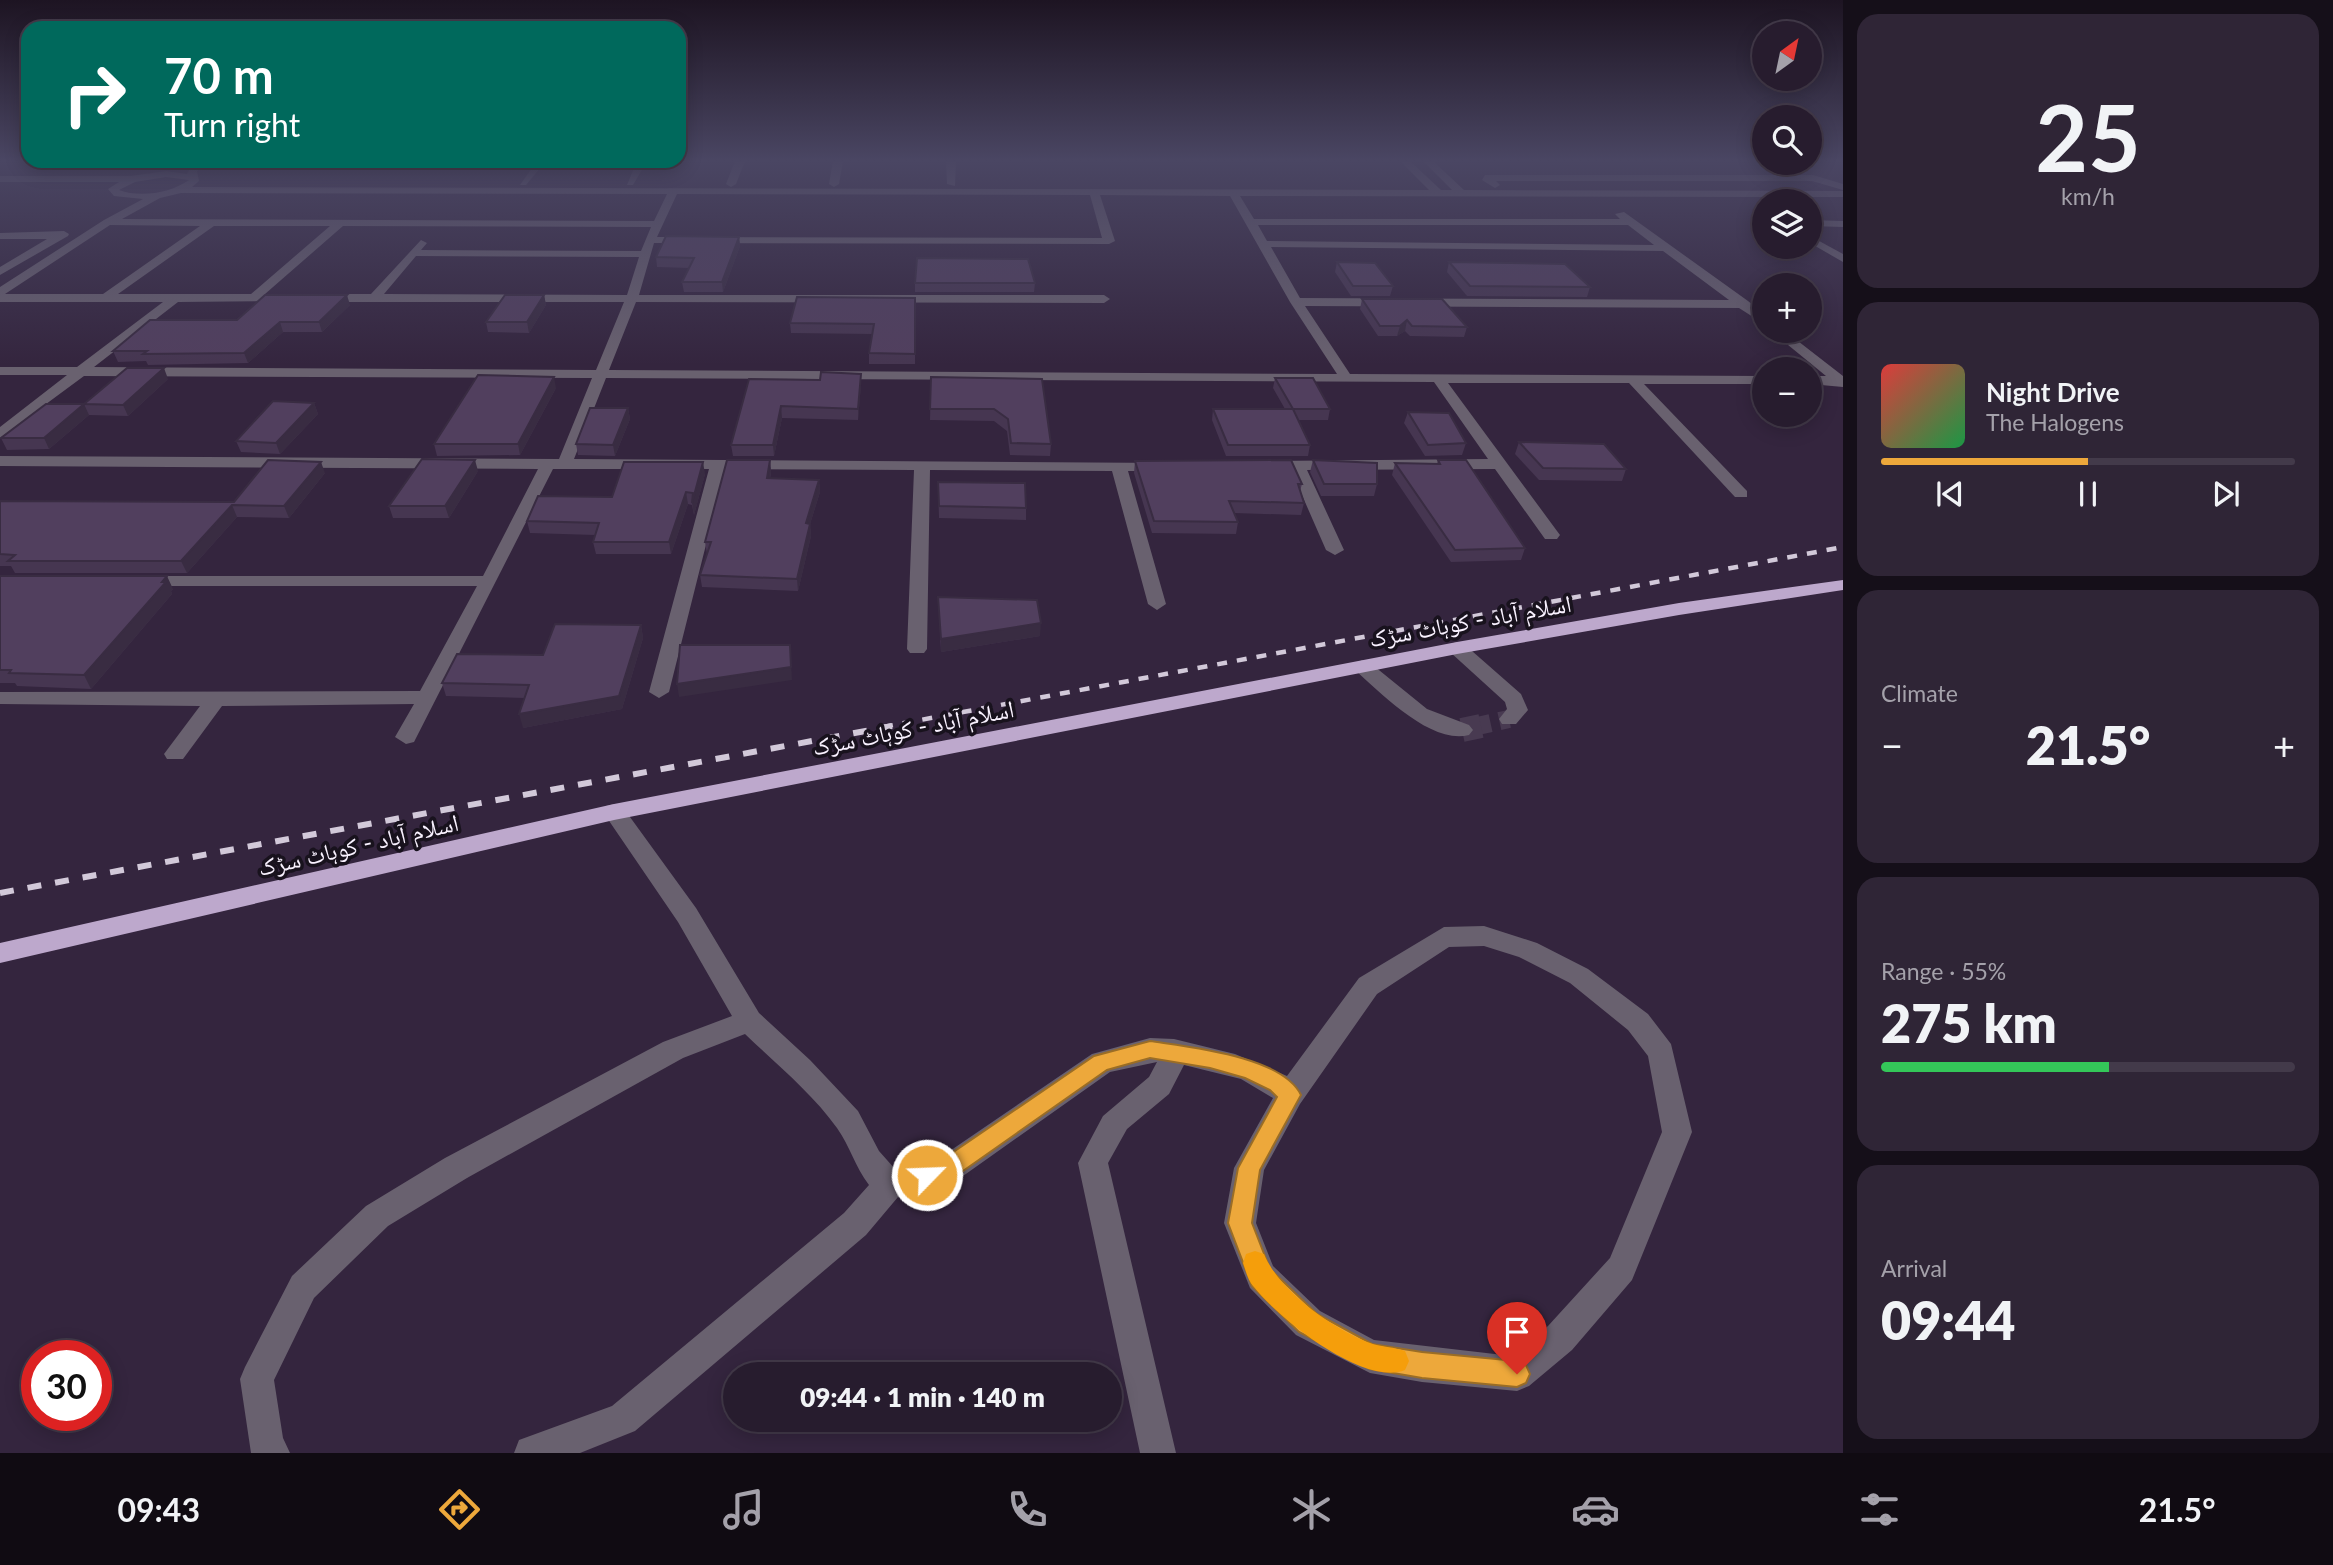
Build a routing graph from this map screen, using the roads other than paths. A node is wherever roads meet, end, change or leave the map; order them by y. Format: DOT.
graph roads {
  1 [pos="97,229"];
  2 [pos="203,229"];
  3 [pos="333,229"];
  4 [pos="434,229"];
  5 [pos="656,229"];
  6 [pos="1105,229"];
  7 [pos="1255,229"];
  8 [pos="1639,229"];
  9 [pos="1822,233"];
  10 [pos="0,236"];
  11 [pos="650,240"];
  12 [pos="1265,244"];
  13 [pos="1822,246"];
  14 [pos="1843,247"];
  15 [pos="1663,248"];
  16 [pos="413,253"];
  17 [pos="644,254"];
  18 [pos="1843,259"];
  19 [pos="0,272"];
  20 [pos="0,292"];
  21 [pos="632,297"];
  22 [pos="0,298"];
  23 [pos="254,298"];
  24 [pos="374,298"];
  25 [pos="104,299"];
  26 [pos="174,299"];
  27 [pos="1104,299"];
  28 [pos="1296,302"];
  29 [pos="1744,304"];
  30 [pos="1752,310"];
  31 [pos="1792,343"];
  32 [pos="0,371"];
  33 [pos="79,371"];
  34 [pos="602,373"];
  35 [pos="1345,376"];
  36 [pos="1437,377"];
  37 [pos="1632,379"];
  38 [pos="1752,380"];
  39 [pos="1822,381"];
  40 [pos="1841,382"];
  41 [pos="0,434"];
  42 [pos="0,461"];
  43 [pos="1499,464"];
  44 [pos="556,465"];
  45 [pos="718,465"];
  46 [pos="922,466"];
  47 [pos="1119,466"];
  48 [pos="1174,466"];
  49 [pos="1256,466"];
  50 [pos="1297,466"];
  51 [pos="1741,494"];
  52 [pos="1550,535"];
  53 [pos="1335,550"];
  54 [pos="489,580"];
  55 [pos="126,581"];
  56 [pos="1843,585"];
  57 [pos="1157,604"];
  58 [pos="1457,648"];
  59 [pos="917,649"];
  60 [pos="1362,666"];
  61 [pos="659,692"];
  62 [pos="426,697"];
  63 [pos="0,698"];
  64 [pos="216,700"];
  65 [pos="1508,719"];
  66 [pos="1462,730"];
  67 [pos="406,737"];
  68 [pos="175,754"];
  69 [pos="614,812"];
  70 [pos="0,953"];
  71 [pos="749,1021"];
  72 [pos="1174,1051"];
  73 [pos="1290,1095"];
  74 [pos="889,1185"];
  75 [pos="272,1453"];
  76 [pos="532,1453"];
  77 [pos="1158,1453"];
  1 -- 20 [label="street"];
  2 -- 25 [label="street"];
  3 -- 23 [label="street"];
  4 -- 16 [label="street"];
  5 -- 11 [label="street"];
  6 -- 11 [label="street"];
  7 -- 12 [label="street"];
  8 -- 15 [label="street"];
  9 -- 14 [label="street"];
  10 -- 19 [label="street"];
  11 -- 17 [label="street"];
  12 -- 15 [label="street"];
  12 -- 28 [label="street"];
  13 -- 18 [label="street"];
  15 -- 29 [label="street"];
  16 -- 17 [label="street"];
  16 -- 24 [label="street"];
  17 -- 21 [label="street"];
  21 -- 24 [label="street"];
  21 -- 27 [label="street"];
  21 -- 34 [label="street"];
  22 -- 25 [label="street"];
  23 -- 24 [label="street"];
  23 -- 26 [label="street"];
  25 -- 26 [label="street"];
  26 -- 33 [label="street"];
  28 -- 29 [label="street"];
  28 -- 35 [label="street"];
  29 -- 30 [label="street"];
  31 -- 40 [label="street"];
  32 -- 33 [label="street"];
  33 -- 34 [label="street"];
  33 -- 41 [label="street"];
  34 -- 35 [label="street"];
  34 -- 44 [label="street"];
  35 -- 36 [label="street"];
  36 -- 37 [label="street"];
  36 -- 43 [label="street"];
  37 -- 38 [label="street"];
  37 -- 51 [label="street"];
  39 -- 40 [label="street"];
  42 -- 44 [label="street"];
  43 -- 50 [label="street"];
  43 -- 52 [label="street"];
  44 -- 45 [label="street"];
  44 -- 54 [label="street"];
  45 -- 46 [label="street"];
  45 -- 61 [label="street"];
  46 -- 47 [label="street"];
  46 -- 59 [label="street"];
  47 -- 48 [label="street"];
  47 -- 57 [label="street"];
  49 -- 50 [label="street"];
  50 -- 53 [label="street"];
  54 -- 55 [label="street"];
  54 -- 62 [label="street"];
  56 -- 58 [label="highway, اسلام آباد - کوہاٹ سڑک"];
  58 -- 60 [label="highway, اسلام آباد - کوہاٹ سڑک"];
  58 -- 65 [label="street"];
  60 -- 66 [label="street"];
  60 -- 69 [label="highway, اسلام آباد - کوہاٹ سڑک"];
  62 -- 64 [label="street"];
  62 -- 67 [label="street"];
  63 -- 64 [label="street"];
  64 -- 68 [label="street"];
  69 -- 70 [label="highway, اسلام آباد - کوہاٹ سڑک"];
  69 -- 71 [label="street"];
  71 -- 74 [label="street"];
  71 -- 75 [label="street"];
  72 -- 73 [label="street"];
  72 -- 74 [label="street"];
  72 -- 77 [label="street"];
  73 -- 73 [label="street"];
  74 -- 76 [label="street"];
}
